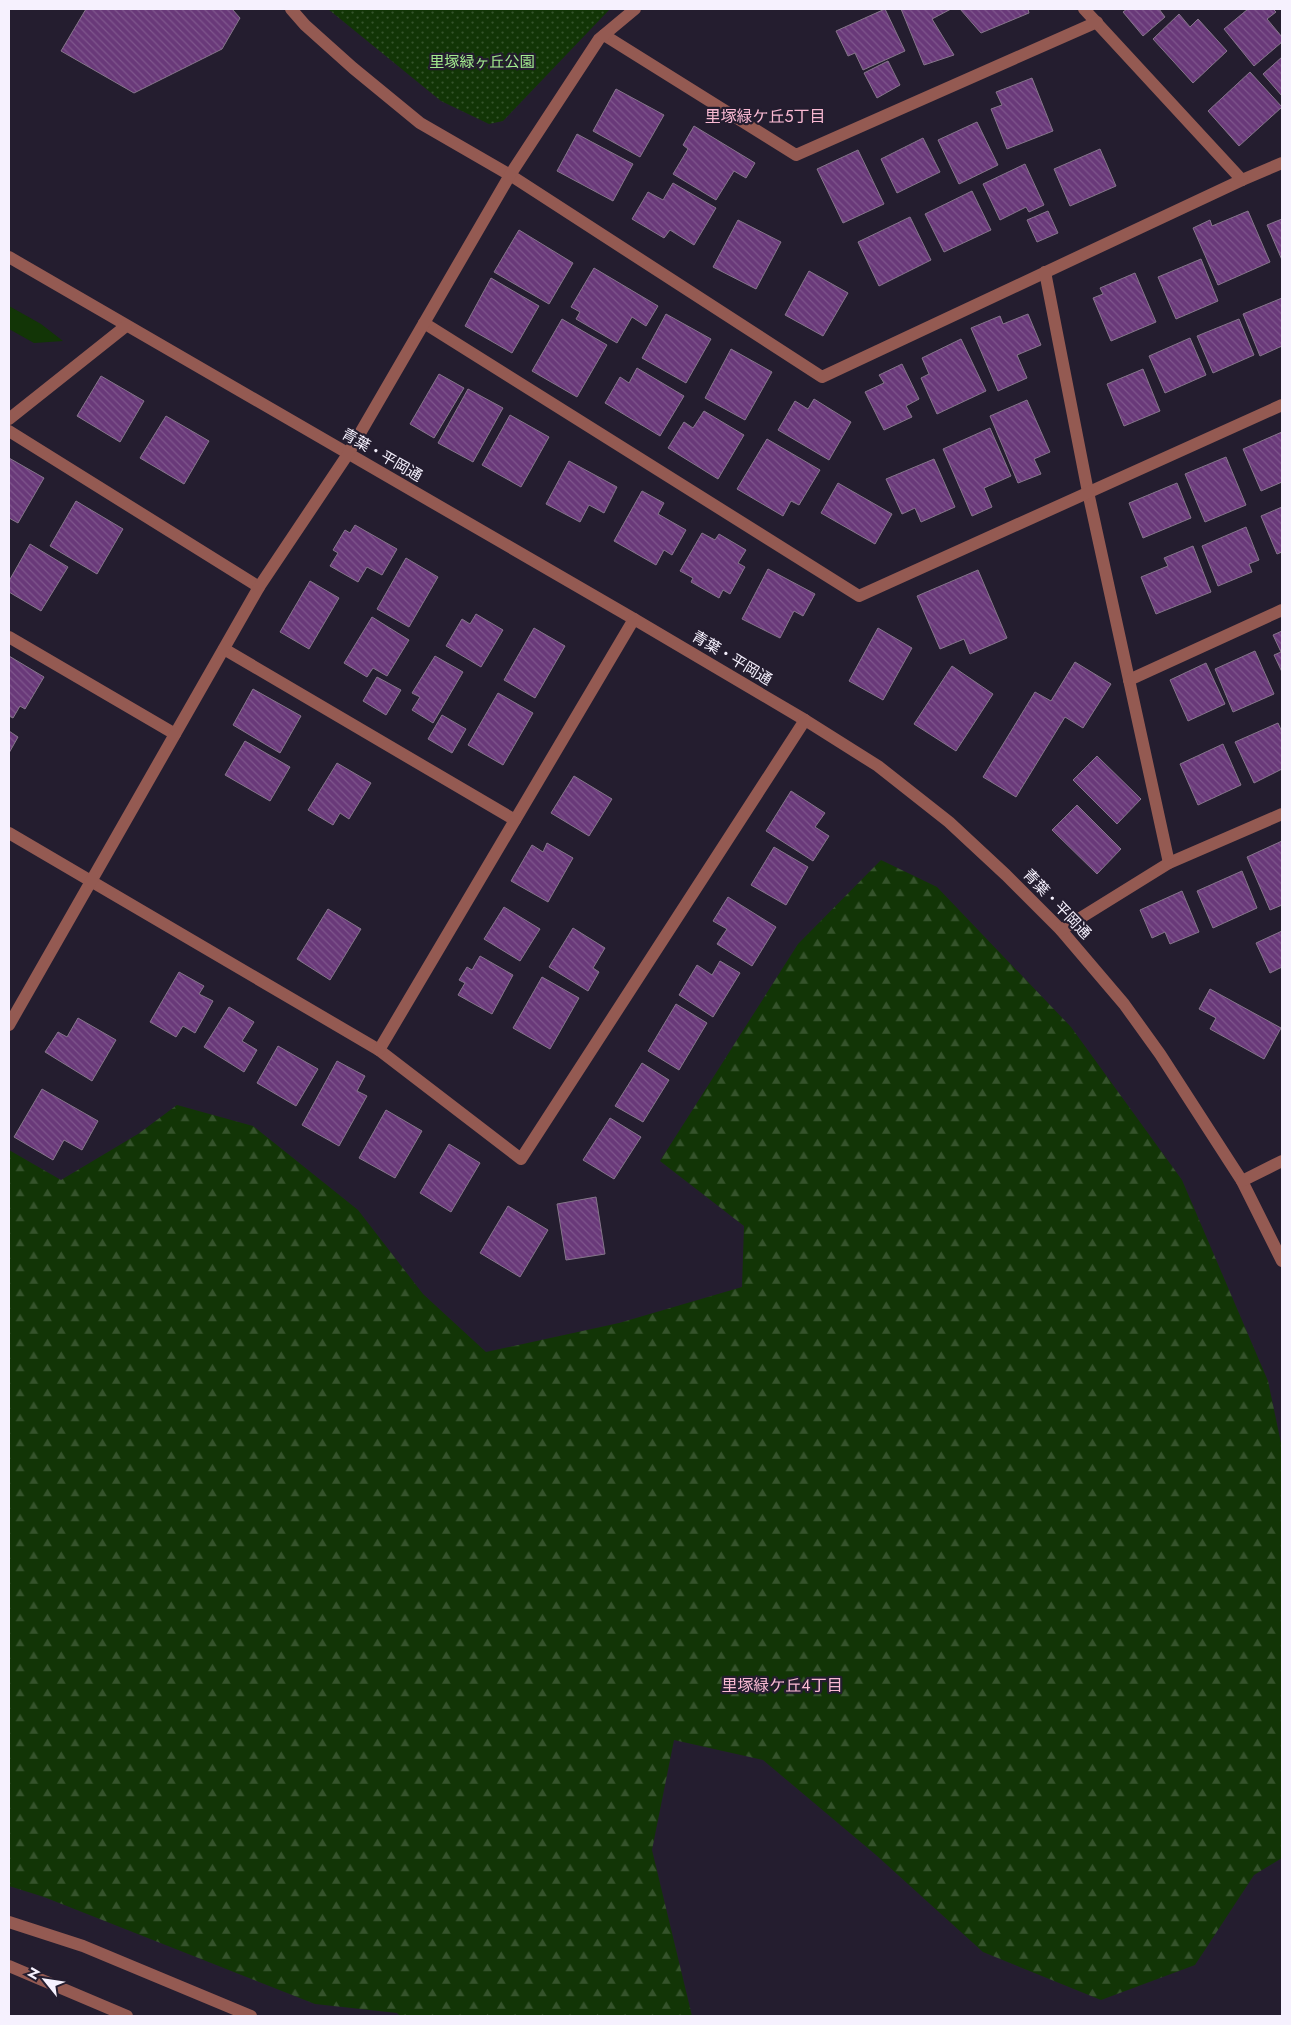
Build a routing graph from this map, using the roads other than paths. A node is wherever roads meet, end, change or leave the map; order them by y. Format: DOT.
graph roads {
  1 [pos="291,9"];
  2 [pos="636,9"];
  3 [pos="1084,9"];
  4 [pos="1097,22"];
  5 [pos="604,35"];
  6 [pos="1282,163"];
  7 [pos="510,175"];
  8 [pos="1242,180"];
  9 [pos="9,258"];
  10 [pos="1045,272"];
  11 [pos="424,323"];
  12 [pos="126,326"];
  13 [pos="1282,405"];
  14 [pos="9,419"];
  15 [pos="9,431"];
  16 [pos="348,454"];
  17 [pos="1088,492"];
  18 [pos="259,587"];
  19 [pos="1282,610"];
  20 [pos="634,619"];
  21 [pos="9,637"];
  22 [pos="224,648"];
  23 [pos="1130,680"];
  24 [pos="805,720"];
  25 [pos="176,734"];
  26 [pos="1282,814"];
  27 [pos="515,820"];
  28 [pos="9,833"];
  29 [pos="1169,863"];
  30 [pos="91,881"];
  31 [pos="1061,930"];
  32 [pos="9,1025"];
  33 [pos="379,1050"];
  34 [pos="1282,1161"];
  35 [pos="1242,1182"];
  36 [pos="1282,1261"];
  37 [pos="9,1922"];
  38 [pos="9,1966"];
  39 [pos="127,2016"];
  40 [pos="251,2016"];
  1 -- 7 [label="street"];
  2 -- 5 [label="street"];
  3 -- 4 [label="street"];
  4 -- 5 [label="street"];
  4 -- 8 [label="street"];
  5 -- 7 [label="street"];
  6 -- 8 [label="street"];
  7 -- 10 [label="street"];
  7 -- 11 [label="street"];
  8 -- 10 [label="street"];
  9 -- 12 [label="street, 青葉・平岡通"];
  10 -- 17 [label="street"];
  11 -- 16 [label="street"];
  11 -- 17 [label="street"];
  12 -- 14 [label="street"];
  12 -- 16 [label="street, 青葉・平岡通"];
  13 -- 17 [label="street"];
  15 -- 18 [label="street"];
  16 -- 18 [label="street"];
  16 -- 20 [label="street, 青葉・平岡通"];
  17 -- 23 [label="street"];
  18 -- 22 [label="street"];
  19 -- 23 [label="street"];
  20 -- 24 [label="street, 青葉・平岡通"];
  20 -- 27 [label="street"];
  21 -- 25 [label="street"];
  22 -- 25 [label="street"];
  22 -- 27 [label="street"];
  23 -- 29 [label="street"];
  24 -- 31 [label="street, 青葉・平岡通"];
  24 -- 33 [label="street"];
  25 -- 30 [label="street"];
  26 -- 29 [label="street"];
  27 -- 33 [label="street"];
  28 -- 30 [label="street"];
  29 -- 31 [label="street"];
  30 -- 32 [label="street"];
  30 -- 33 [label="street"];
  31 -- 35 [label="street, 青葉・平岡通"];
  34 -- 35 [label="street"];
  35 -- 36 [label="street, 青葉・平岡通"];
  37 -- 40 [label="street"];
  38 -- 39 [label="street"];
}
